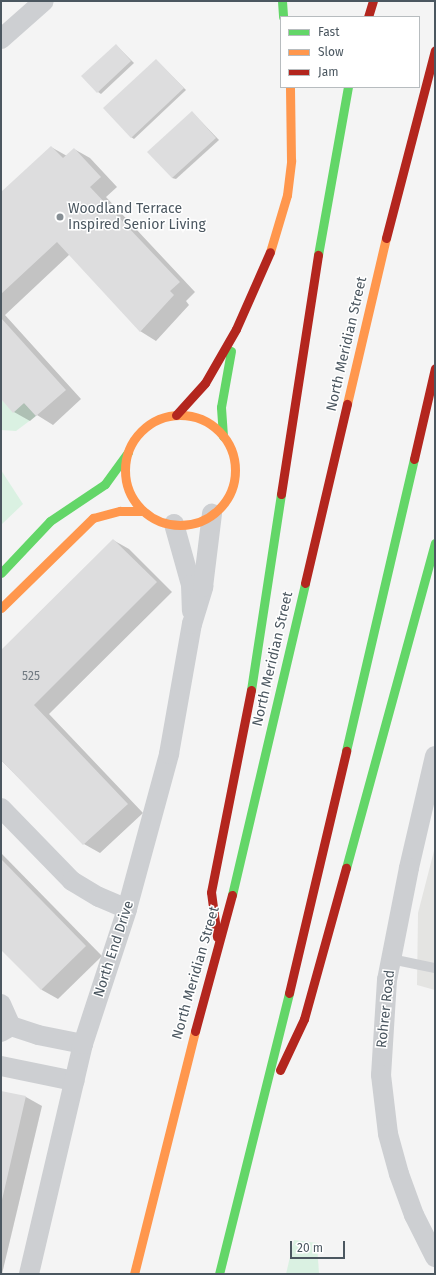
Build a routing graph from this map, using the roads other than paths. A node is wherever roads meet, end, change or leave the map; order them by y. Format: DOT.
graph roads {
  1 [pos="44,1"];
  2 [pos="282,1"];
  3 [pos="373,1"];
  4 [pos="284,16"];
  5 [pos="368,16"];
  6 [pos="1,39"];
  7 [pos="435,50"];
  8 [pos="290,88"];
  9 [pos="348,88"];
  10 [pos="236,329"];
  11 [pos="435,368"];
  12 [pos="176,415"];
  13 [pos="223,436"];
  14 [pos="128,452"];
  15 [pos="143,511"];
  16 [pos="212,514"];
  17 [pos="174,524"];
  18 [pos="435,542"];
  19 [pos="1,573"];
  20 [pos="1,608"];
  21 [pos="193,622"];
  22 [pos="435,756"];
  23 [pos="1,808"];
  24 [pos="127,909"];
  25 [pos="219,949"];
  26 [pos="391,959"];
  27 [pos="435,968"];
  28 [pos="1,1004"];
  29 [pos="6,1029"];
  30 [pos="82,1044"];
  31 [pos="1,1066"];
  32 [pos="74,1081"];
  33 [pos="262,1109"];
  34 [pos="435,1257"];
  35 [pos="29,1274"];
  36 [pos="134,1274"];
  37 [pos="219,1274"];
  1 -- 6 [label="street"];
  2 -- 4 [label="main road"];
  3 -- 5 [label="main road"];
  7 -- 25 [label="main road, North Meridian Street"];
  8 -- 10 [label="main road"];
  9 -- 25 [label="main road"];
  10 -- 12 [label="main road"];
  10 -- 13 [label="main road"];
  11 -- 33 [label="main road"];
  12 -- 13 [label="main road"];
  12 -- 14 [label="main road"];
  13 -- 16 [label="main road"];
  14 -- 15 [label="main road"];
  14 -- 19 [label="main road"];
  15 -- 17 [label="main road"];
  15 -- 20 [label="main road"];
  16 -- 17 [label="main road"];
  16 -- 21 [label="street, North End Drive"];
  17 -- 21 [label="street, North End Drive"];
  18 -- 33 [label="main road"];
  21 -- 24 [label="street, North End Drive"];
  22 -- 26 [label="street, Rohrer Road"];
  23 -- 24 [label="street"];
  24 -- 30 [label="street, North End Drive"];
  25 -- 36 [label="main road, North Meridian Street"];
  26 -- 27 [label="lane"];
  26 -- 34 [label="street, Rohrer Road"];
  28 -- 29 [label="street"];
  29 -- 30 [label="street"];
  30 -- 32 [label="street, North End Drive"];
  31 -- 32 [label="street"];
  32 -- 35 [label="street, North End Drive"];
  33 -- 37 [label="main road"];
}
